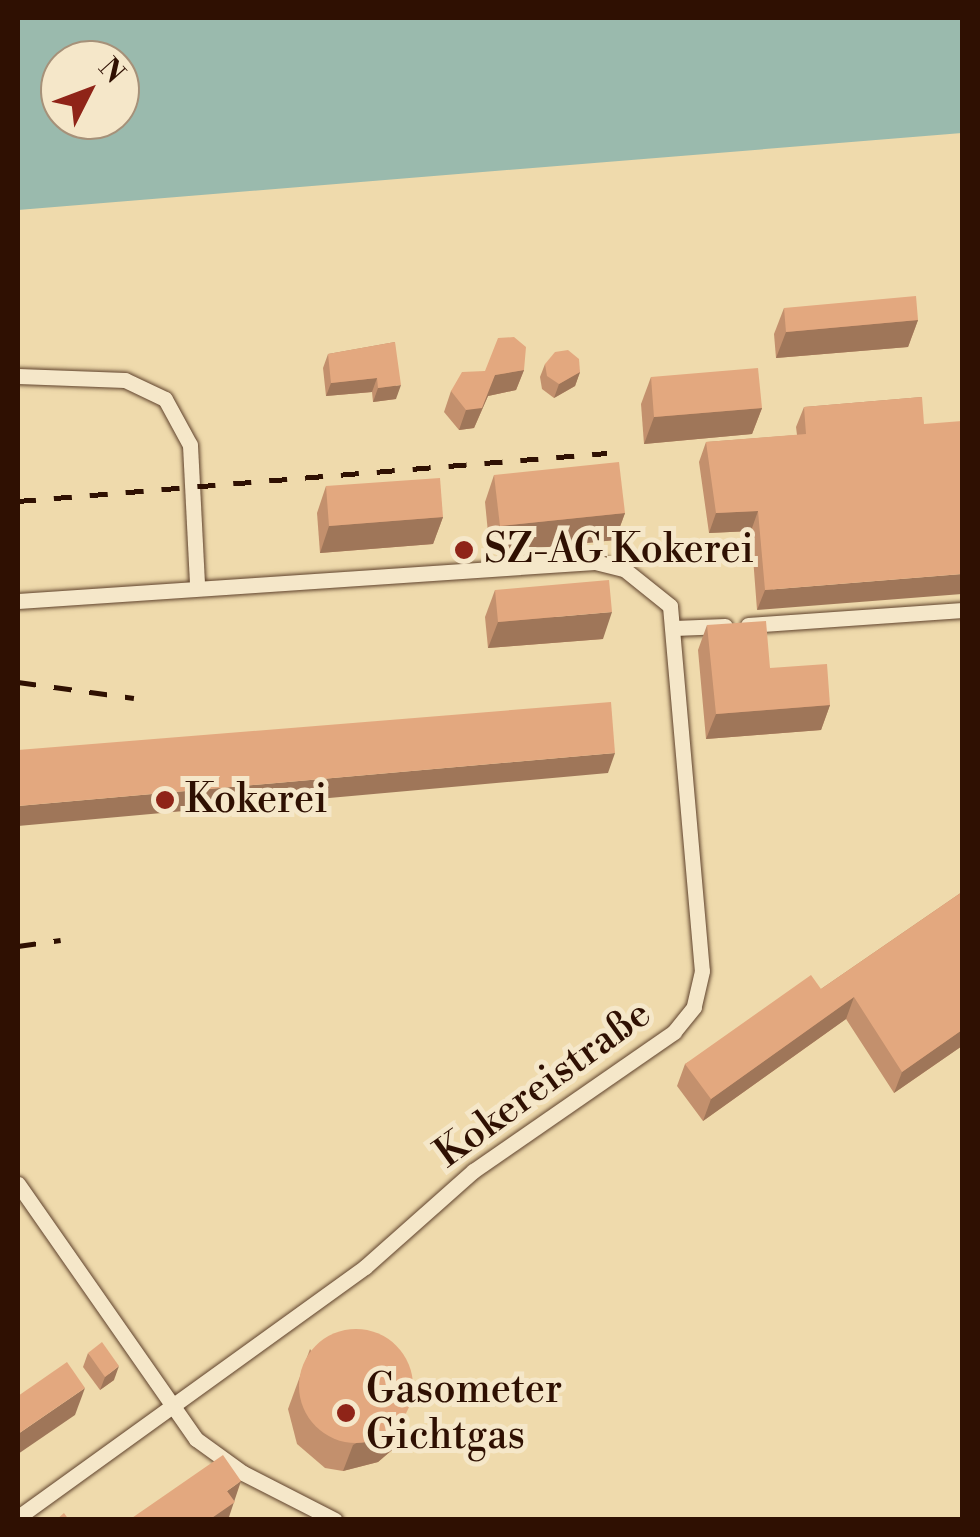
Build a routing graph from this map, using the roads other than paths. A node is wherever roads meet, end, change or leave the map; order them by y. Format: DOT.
graph roads {
  1 [pos="18,376"];
  2 [pos="197,585"];
  3 [pos="18,601"];
  4 [pos="962,610"];
  5 [pos="674,628"];
  6 [pos="18,1184"];
  7 [pos="173,1407"];
  8 [pos="18,1517"];
  9 [pos="335,1520"];
  1 -- 2 [label="lane"];
  2 -- 3 [label="lane, Kokereistraße"];
  2 -- 5 [label="lane, Kokereistraße"];
  4 -- 5 [label="lane"];
  5 -- 7 [label="lane, Kokereistraße"];
  6 -- 7 [label="lane"];
  7 -- 8 [label="lane, Kokereistraße"];
  7 -- 9 [label="lane"];
}
